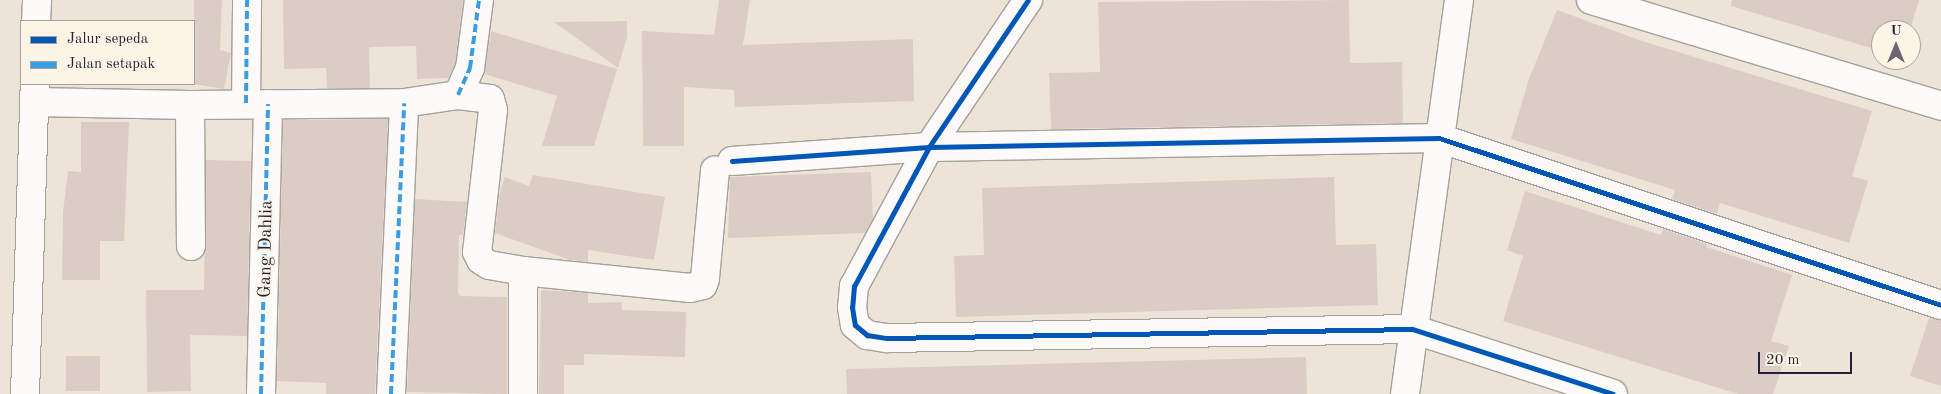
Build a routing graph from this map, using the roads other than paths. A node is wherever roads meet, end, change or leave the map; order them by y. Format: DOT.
graph roads {
  1 [pos="37,0"];
  2 [pos="247,0"];
  3 [pos="479,0"];
  4 [pos="1028,0"];
  5 [pos="1459,0"];
  6 [pos="1591,0"];
  7 [pos="36,20"];
  8 [pos="35,93"];
  9 [pos="458,95"];
  10 [pos="257,103"];
  11 [pos="404,103"];
  12 [pos="190,105"];
  13 [pos="1941,106"];
  14 [pos="1439,138"];
  15 [pos="930,147"];
  16 [pos="191,246"];
  17 [pos="523,271"];
  18 [pos="1941,305"];
  19 [pos="1412,329"];
  20 [pos="25,394"];
  21 [pos="261,394"];
  22 [pos="391,394"];
  23 [pos="523,394"];
  24 [pos="1405,394"];
  25 [pos="1613,394"];
  1 -- 7 [label="street"];
  2 -- 10 [label="street, Gang Dahlia"];
  3 -- 9 [label="street"];
  4 -- 15 [label="street"];
  5 -- 14 [label="street"];
  6 -- 13 [label="street"];
  8 -- 12 [label="street"];
  8 -- 20 [label="street"];
  9 -- 11 [label="street"];
  9 -- 17 [label="street"];
  10 -- 11 [label="street"];
  10 -- 12 [label="street"];
  10 -- 21 [label="street, Gang Dahlia"];
  11 -- 22 [label="street"];
  12 -- 16 [label="street"];
  14 -- 15 [label="street"];
  14 -- 18 [label="street"];
  14 -- 19 [label="street"];
  15 -- 17 [label="street"];
  15 -- 19 [label="street"];
  17 -- 23 [label="street"];
  19 -- 24 [label="street"];
  19 -- 25 [label="street"];
}
